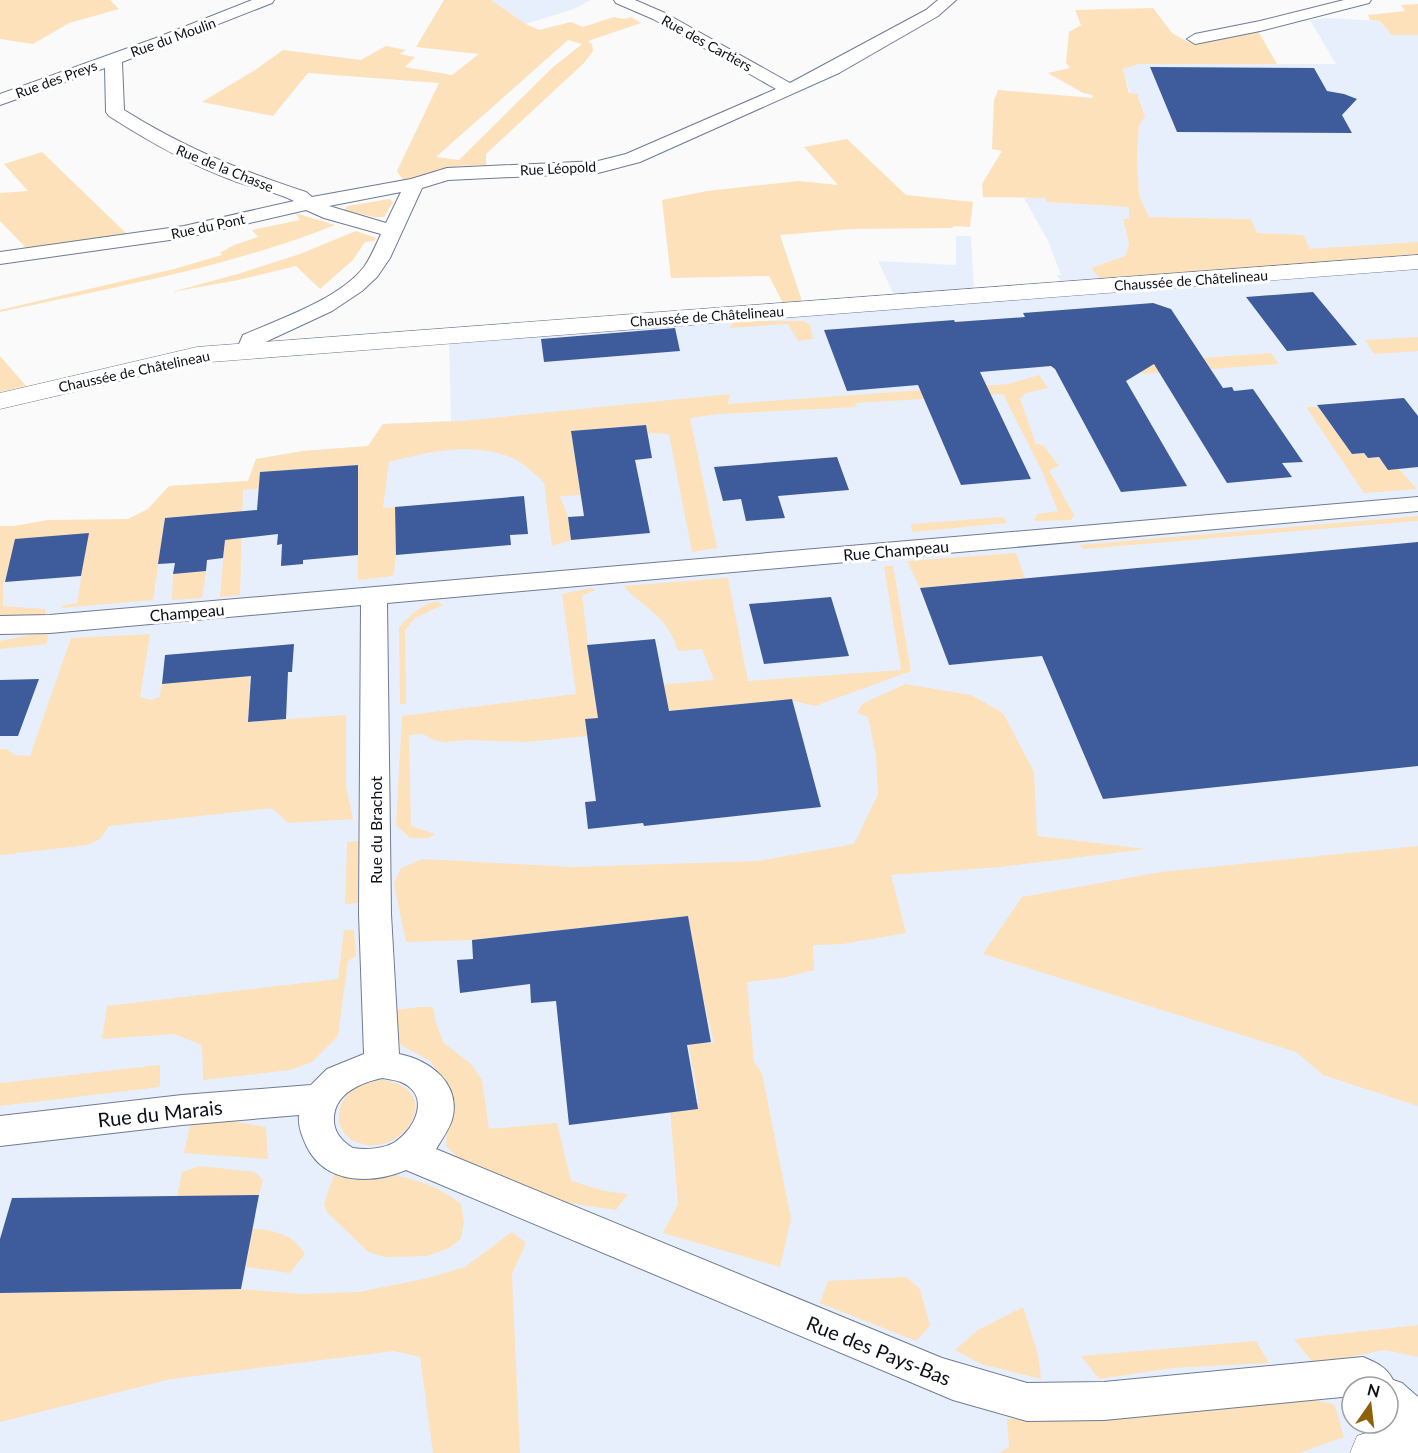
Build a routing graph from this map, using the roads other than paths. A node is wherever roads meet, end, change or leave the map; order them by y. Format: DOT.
graph roads {
  1 [pos="266,0"];
  2 [pos="622,0"];
  3 [pos="948,0"];
  4 [pos="1364,0"];
  5 [pos="1195,39"];
  6 [pos="113,58"];
  7 [pos="790,90"];
  8 [pos="0,100"];
  9 [pos="414,184"];
  10 [pos="308,204"];
  11 [pos="391,231"];
  12 [pos="0,258"];
  13 [pos="1418,262"];
  14 [pos="247,351"];
  15 [pos="0,401"];
  16 [pos="1418,504"];
  17 [pos="374,596"];
  18 [pos="0,625"];
  19 [pos="382,1064"];
  20 [pos="321,1099"];
  21 [pos="0,1131"];
  22 [pos="408,1154"];
  23 [pos="1340,1378"];
  24 [pos="1400,1407"];
  25 [pos="1418,1423"];
  26 [pos="1418,1439"];
  27 [pos="1374,1453"];
  1 -- 6 [label="street, Rue du Moulin"];
  2 -- 7 [label="street, Rue des Cartiers"];
  3 -- 7 [label="street, Rue Léopold"];
  4 -- 5 [label="street"];
  6 -- 8 [label="street, Rue des Preys"];
  6 -- 10 [label="street, Rue de la Chasse"];
  7 -- 9 [label="street, Rue Léopold"];
  9 -- 10 [label="street, Rue du Pont"];
  9 -- 11 [label="street"];
  10 -- 11 [label="street, Rue de la Chasse"];
  10 -- 12 [label="street, Rue du Pont"];
  11 -- 14 [label="street"];
  13 -- 14 [label="main road, Chaussée de Châtelineau"];
  14 -- 15 [label="main road, Chaussée de Châtelineau"];
  16 -- 17 [label="street, Rue Champeau"];
  17 -- 18 [label="street, Champeau"];
  17 -- 19 [label="street, Rue du Brachot"];
  19 -- 20 [label="street"];
  19 -- 22 [label="street"];
  20 -- 21 [label="street, Rue du Marais"];
  20 -- 22 [label="street"];
  22 -- 23 [label="street, Rue des Pays-Bas"];
  24 -- 25 [label="street"];
  26 -- 27 [label="main road"];
}
